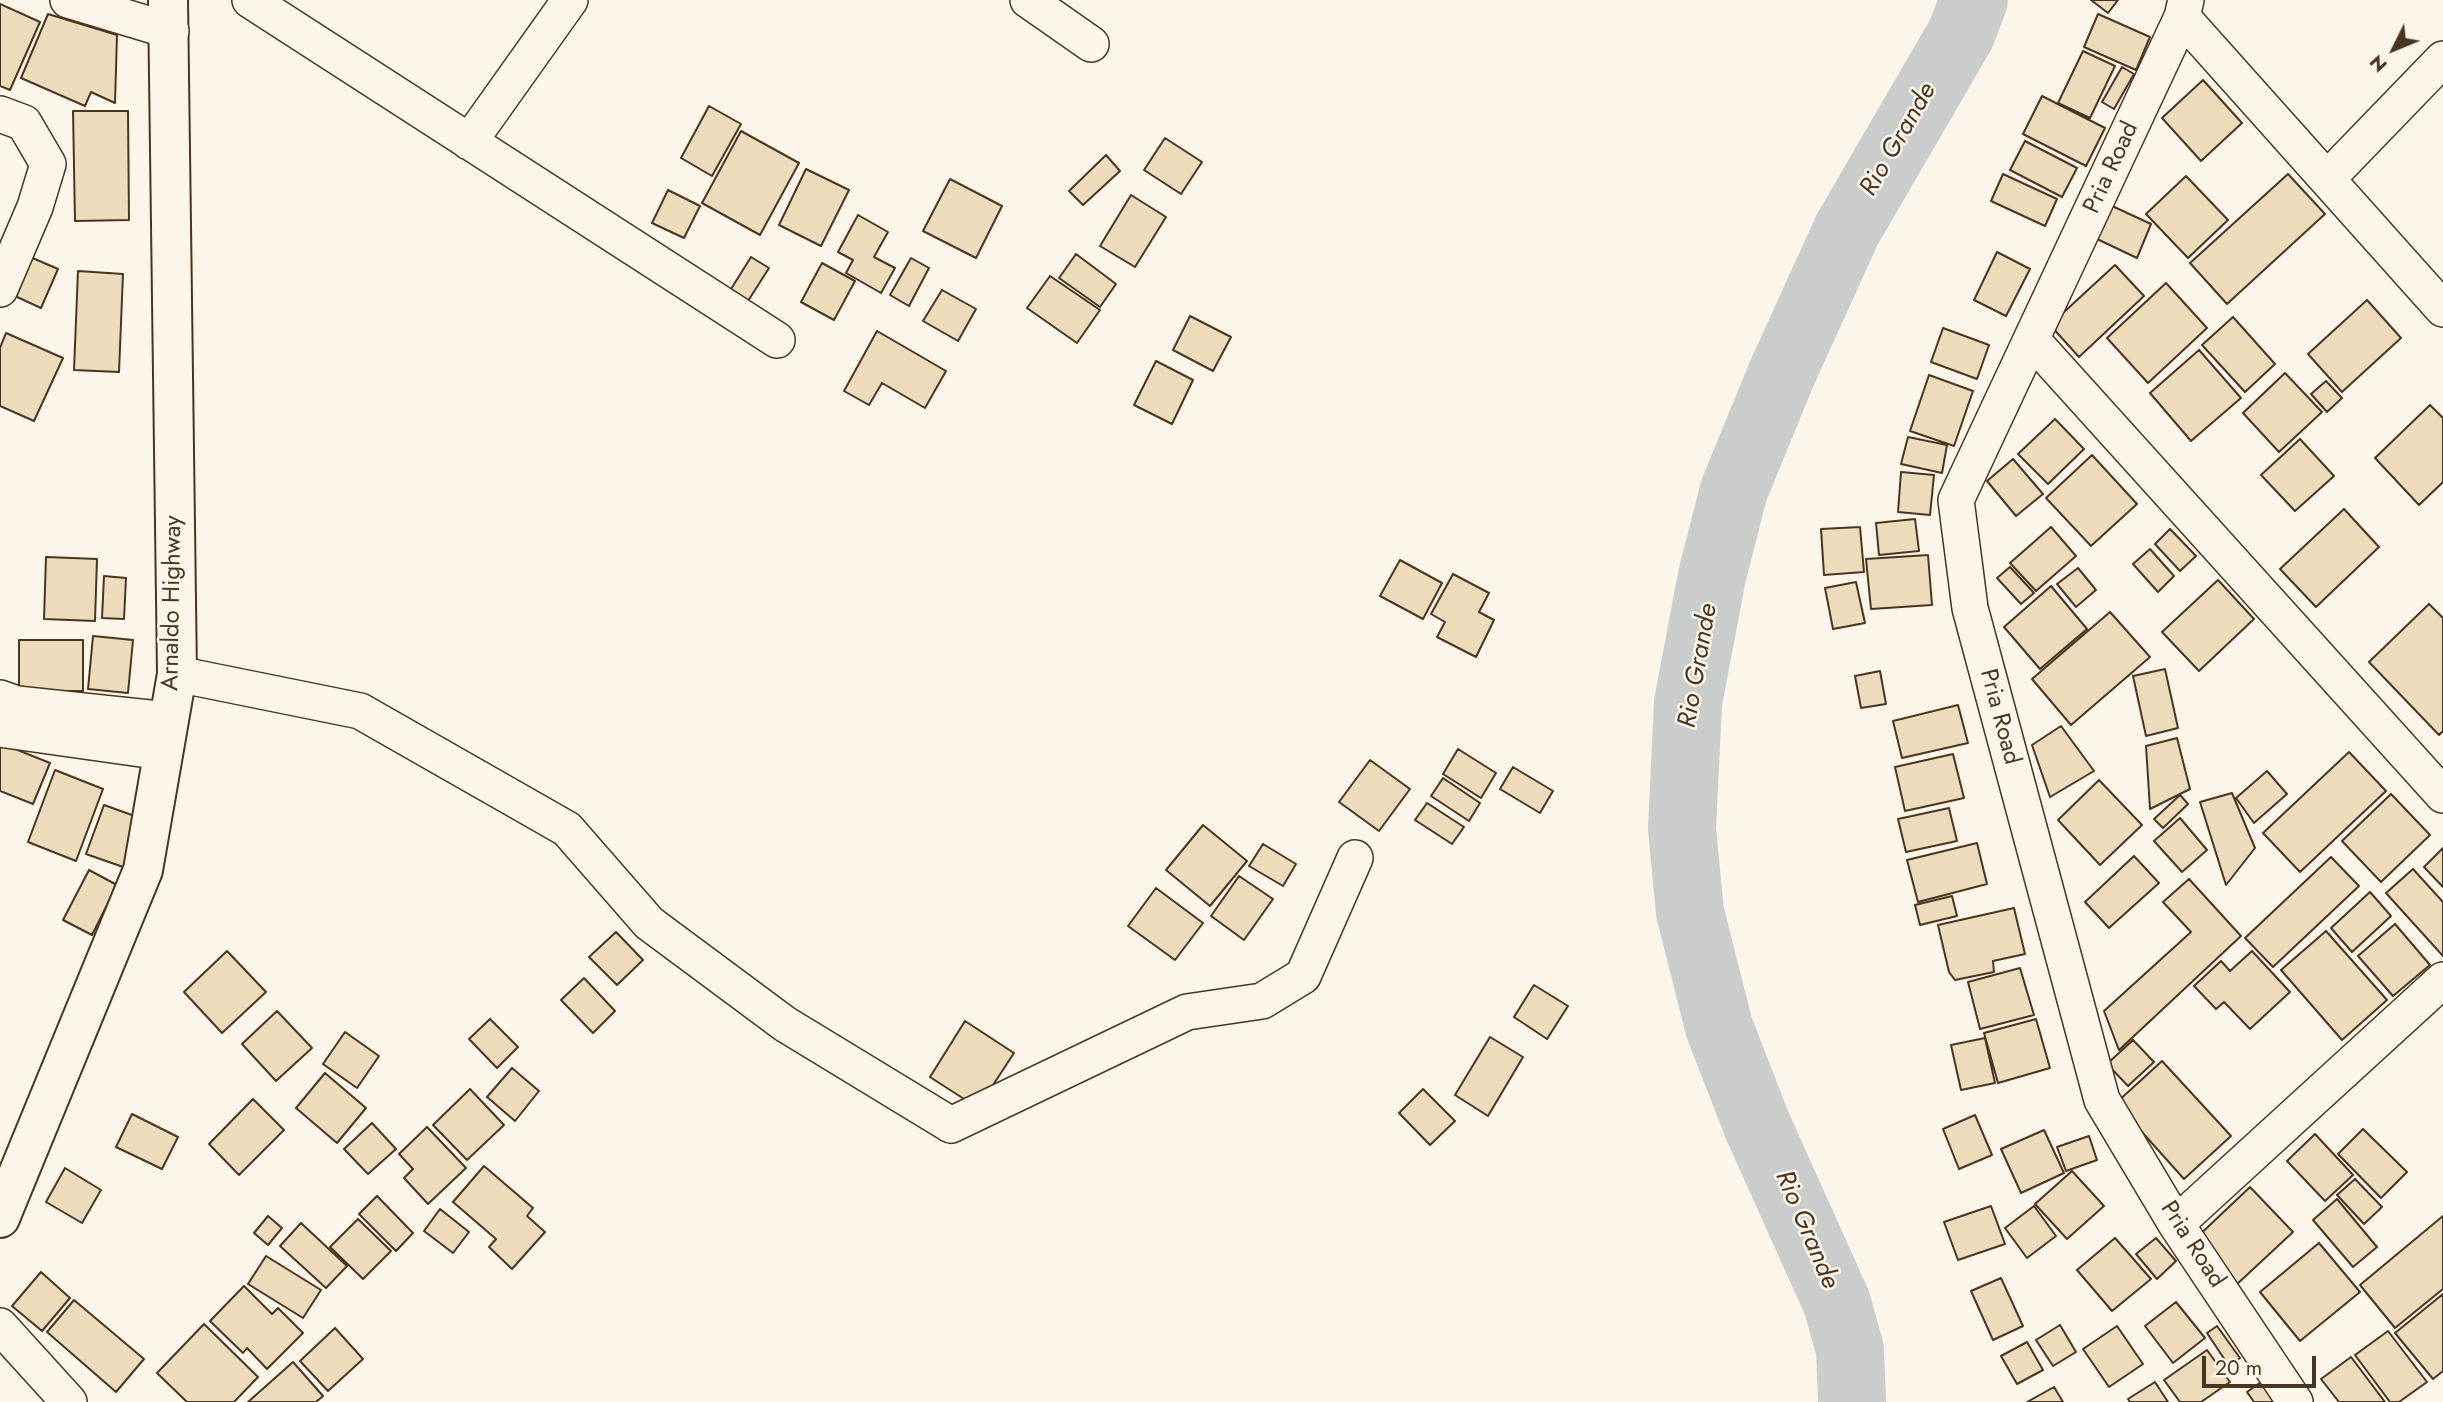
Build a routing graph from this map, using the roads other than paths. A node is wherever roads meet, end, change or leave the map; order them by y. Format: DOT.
graph roads {
  1 [pos="68,0"];
  2 [pos="250,0"];
  3 [pos="570,0"];
  4 [pos="1028,0"];
  5 [pos="2184,8"];
  6 [pos="169,16"];
  7 [pos="1091,44"];
  8 [pos="2443,59"];
  9 [pos="0,114"];
  10 [pos="469,142"];
  11 [pos="2327,179"];
  12 [pos="0,289"];
  13 [pos="2443,309"];
  14 [pos="777,340"];
  15 [pos="2032,340"];
  16 [pos="177,674"];
  17 [pos="6,715"];
  18 [pos="165,736"];
  19 [pos="2443,795"];
  20 [pos="1356,858"];
  21 [pos="2443,980"];
  22 [pos="0,1218"];
  23 [pos="2176,1224"];
  24 [pos="0,1326"];
  25 [pos="69,1402"];
  26 [pos="2295,1402"];
  1 -- 6 [label="street"];
  2 -- 10 [label="street"];
  3 -- 10 [label="street"];
  4 -- 7 [label="street"];
  5 -- 11 [label="street"];
  5 -- 15 [label="street, Pria Road"];
  6 -- 16 [label="main road, Arnaldo Highway"];
  8 -- 11 [label="street"];
  9 -- 12 [label="street"];
  10 -- 14 [label="street"];
  11 -- 13 [label="street"];
  15 -- 19 [label="street"];
  15 -- 23 [label="street, Pria Road"];
  16 -- 18 [label="main road, Arnaldo Highway"];
  16 -- 20 [label="street"];
  17 -- 18 [label="street"];
  18 -- 22 [label="main road, Arnaldo Highway"];
  21 -- 23 [label="street"];
  23 -- 26 [label="street, Pria Road"];
  24 -- 25 [label="street"];
}
